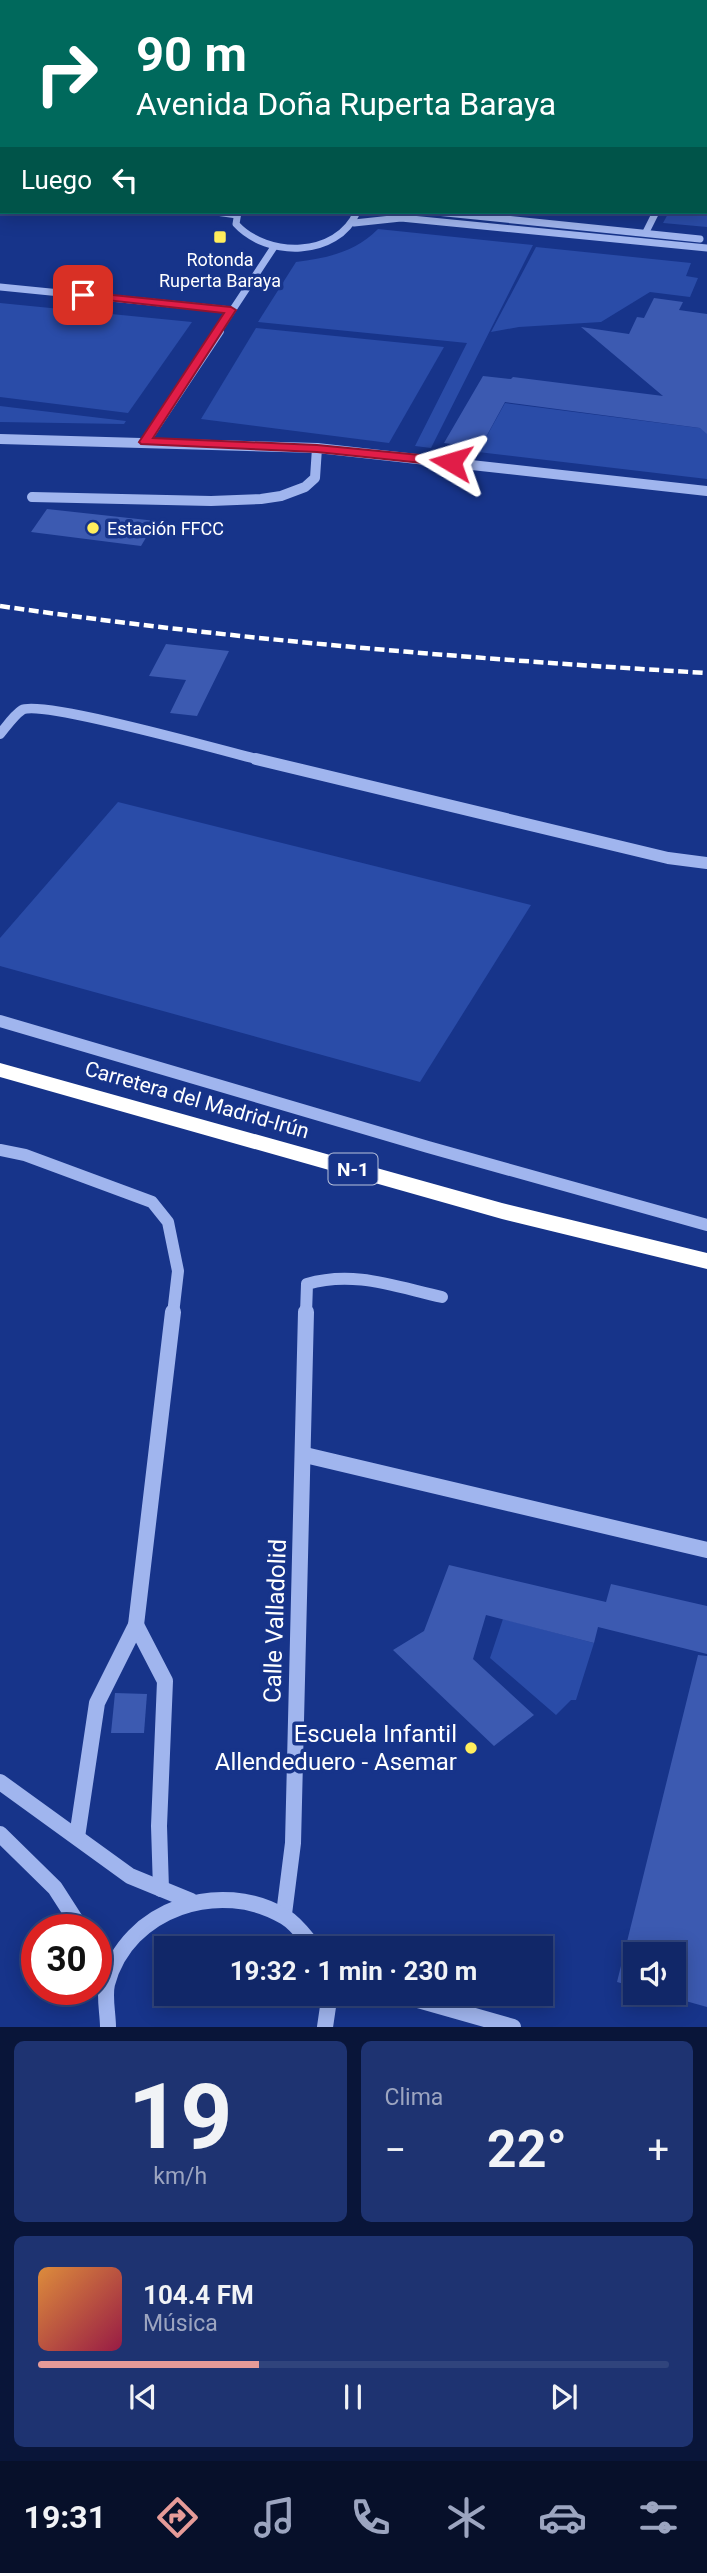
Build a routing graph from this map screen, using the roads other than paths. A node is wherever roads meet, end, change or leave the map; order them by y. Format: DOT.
graph roads {
  1 [pos="238,214"];
  2 [pos="356,214"];
  3 [pos="465,214"];
  4 [pos="655,214"];
  5 [pos="354,223"];
  6 [pos="646,232"];
  7 [pos="707,239"];
  8 [pos="274,247"];
  9 [pos="707,248"];
  10 [pos="0,287"];
  11 [pos="231,310"];
  12 [pos="0,439"];
  13 [pos="145,442"];
  14 [pos="317,448"];
  15 [pos="707,491"];
  16 [pos="32,497"];
  17 [pos="0,734"];
  18 [pos="707,863"];
  19 [pos="0,1020"];
  20 [pos="0,1070"];
  21 [pos="0,1150"];
  22 [pos="707,1225"];
  23 [pos="707,1261"];
  24 [pos="442,1297"];
  25 [pos="304,1455"];
  26 [pos="707,1550"];
  27 [pos="136,1625"];
  28 [pos="4,1786"];
  29 [pos="0,1834"];
  30 [pos="77,1837"];
  31 [pos="161,1889"];
  32 [pos="191,1901"];
  33 [pos="72,1914"];
  34 [pos="284,1914"];
  35 [pos="308,1936"];
  36 [pos="112,1969"];
  37 [pos="105,2005"];
  38 [pos="328,2006"];
  39 [pos="439,2006"];
  40 [pos="108,2027"];
  41 [pos="325,2027"];
  42 [pos="513,2027"];
  1 -- 8 [label="street"];
  2 -- 5 [label="street"];
  3 -- 6 [label="street"];
  4 -- 6 [label="street"];
  5 -- 8 [label="street"];
  5 -- 9 [label="street"];
  6 -- 7 [label="street"];
  8 -- 11 [label="street"];
  10 -- 11 [label="street"];
  11 -- 13 [label="street"];
  12 -- 13 [label="street"];
  13 -- 14 [label="street"];
  14 -- 15 [label="street"];
  14 -- 16 [label="street"];
  17 -- 18 [label="street"];
  19 -- 22 [label="street"];
  20 -- 23 [label="highway, Carretera del Madrid-Irún / N-1"];
  21 -- 27 [label="street"];
  24 -- 25 [label="street, Calle Valladolid"];
  25 -- 26 [label="street"];
  25 -- 34 [label="street, Calle Valladolid"];
  27 -- 30 [label="street"];
  27 -- 31 [label="street"];
  28 -- 30 [label="street"];
  29 -- 33 [label="street"];
  30 -- 31 [label="street"];
  31 -- 32 [label="street"];
  32 -- 34 [label="street"];
  32 -- 36 [label="street"];
  34 -- 35 [label="street"];
  37 -- 40 [label="street"];
  38 -- 41 [label="street"];
  39 -- 42 [label="street"];
}
